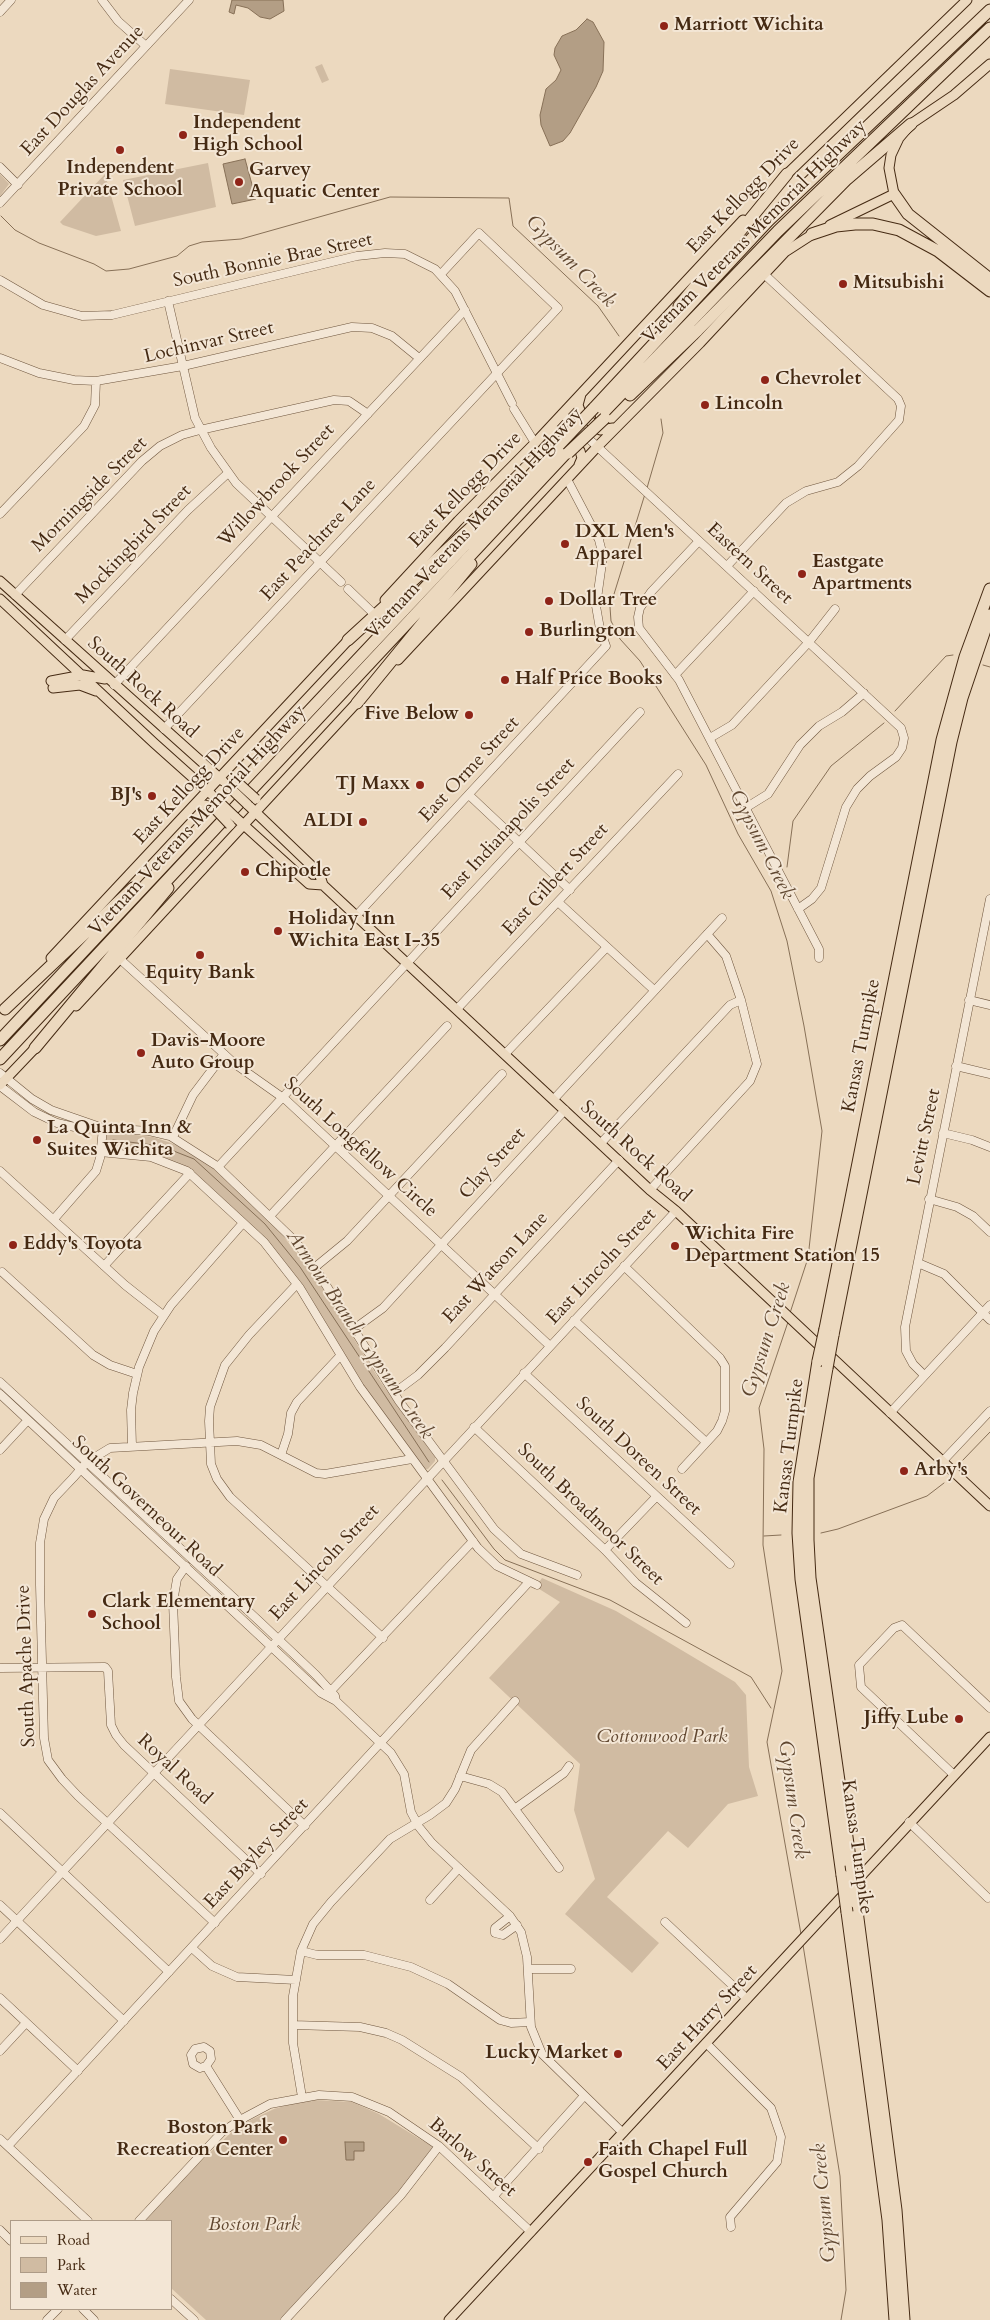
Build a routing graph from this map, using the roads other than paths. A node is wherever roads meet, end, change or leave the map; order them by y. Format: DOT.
graph roads {
  1 [pos="11,0"];
  2 [pos="102,0"];
  3 [pos="189,0"];
  4 [pos="967,0"];
  5 [pos="990,10"];
  6 [pos="0,12"];
  7 [pos="990,28"];
  8 [pos="146,46"];
  9 [pos="990,64"];
  10 [pos="911,124"];
  11 [pos="0,168"];
  12 [pos="787,174"];
  13 [pos="18,185"];
  14 [pos="894,194"];
  15 [pos="0,203"];
  16 [pos="812,234"];
  17 [pos="441,274"];
  18 [pos="764,274"];
  19 [pos="990,279"];
  20 [pos="0,280"];
  21 [pos="990,292"];
  22 [pos="168,301"];
  23 [pos="465,310"];
  24 [pos="0,358"];
  25 [pos="419,358"];
  26 [pos="183,366"];
  27 [pos="497,372"];
  28 [pos="96,382"];
  29 [pos="581,394"];
  30 [pos="605,397"];
  31 [pos="368,414"];
  32 [pos="562,414"];
  33 [pos="600,414"];
  34 [pos="616,427"];
  35 [pos="200,430"];
  36 [pos="538,440"];
  37 [pos="597,447"];
  38 [pos="564,450"];
  39 [pos="543,462"];
  40 [pos="578,468"];
  41 [pos="228,473"];
  42 [pos="567,479"];
  43 [pos="536,485"];
  44 [pos="0,514"];
  45 [pos="271,516"];
  46 [pos="699,541"];
  47 [pos="320,563"];
  48 [pos="727,566"];
  49 [pos="0,581"];
  50 [pos="341,582"];
  51 [pos="348,589"];
  52 [pos="990,589"];
  53 [pos="754,591"];
  54 [pos="15,595"];
  55 [pos="0,599"];
  56 [pos="835,609"];
  57 [pos="373,613"];
  58 [pos="990,615"];
  59 [pos="990,628"];
  60 [pos="65,640"];
  61 [pos="348,640"];
  62 [pos="809,642"];
  63 [pos="61,654"];
  64 [pos="975,658"];
  65 [pos="83,675"];
  66 [pos="675,675"];
  67 [pos="61,678"];
  68 [pos="112,683"];
  69 [pos="864,693"];
  70 [pos="104,696"];
  71 [pos="357,703"];
  72 [pos="640,712"];
  73 [pos="164,729"];
  74 [pos="710,738"];
  75 [pos="234,762"];
  76 [pos="678,774"];
  77 [pos="222,781"];
  78 [pos="211,794"];
  79 [pos="469,794"];
  80 [pos="270,797"];
  81 [pos="252,802"];
  82 [pos="746,807"];
  83 [pos="190,810"];
  84 [pos="257,813"];
  85 [pos="224,820"];
  86 [pos="244,826"];
  87 [pos="231,840"];
  88 [pos="519,842"];
  89 [pos="323,885"];
  90 [pos="570,890"];
  91 [pos="990,899"];
  92 [pos="558,902"];
  93 [pos="798,909"];
  94 [pos="356,916"];
  95 [pos="722,918"];
  96 [pos="707,934"];
  97 [pos="986,936"];
  98 [pos="607,947"];
  99 [pos="819,958"];
  100 [pos="121,960"];
  101 [pos="408,963"];
  102 [pos="654,990"];
  103 [pos="741,1000"];
  104 [pos="969,1000"];
  105 [pos="990,1004"];
  106 [pos="457,1009"];
  107 [pos="2,1011"];
  108 [pos="447,1026"];
  109 [pos="0,1040"];
  110 [pos="35,1048"];
  111 [pos="224,1054"];
  112 [pos="505,1054"];
  113 [pos="0,1059"];
  114 [pos="956,1066"];
  115 [pos="502,1074"];
  116 [pos="990,1074"];
  117 [pos="3,1076"];
  118 [pos="0,1086"];
  119 [pos="283,1098"];
  120 [pos="554,1099"];
  121 [pos="565,1110"];
  122 [pos="103,1128"];
  123 [pos="942,1133"];
  124 [pos="173,1138"];
  125 [pos="600,1143"];
  126 [pos="336,1147"];
  127 [pos="990,1147"];
  128 [pos="100,1152"];
  129 [pos="619,1160"];
  130 [pos="218,1167"];
  131 [pos="0,1171"];
  132 [pos="190,1173"];
  133 [pos="650,1190"];
  134 [pos="388,1196"];
  135 [pos="929,1199"];
  136 [pos="676,1211"];
  137 [pos="270,1216"];
  138 [pos="54,1219"];
  139 [pos="243,1223"];
  140 [pos="990,1232"];
  141 [pos="442,1245"];
  142 [pos="918,1263"];
  143 [pos="104,1266"];
  144 [pos="624,1266"];
  145 [pos="314,1268"];
  146 [pos="2,1272"];
  147 [pos="298,1284"];
  148 [pos="495,1294"];
  149 [pos="990,1305"];
  150 [pos="984,1312"];
  151 [pos="163,1314"];
  152 [pos="574,1320"];
  153 [pos="990,1320"];
  154 [pos="354,1330"];
  155 [pos="829,1332"];
  156 [pos="550,1346"];
  157 [pos="340,1356"];
  158 [pos="822,1364"];
  159 [pos="524,1373"];
  160 [pos="137,1374"];
  161 [pos="924,1375"];
  162 [pos="0,1382"];
  163 [pos="394,1393"];
  164 [pos="0,1394"];
  165 [pos="890,1412"];
  166 [pos="990,1412"];
  167 [pos="28,1420"];
  168 [pos="474,1427"];
  169 [pos="210,1442"];
  170 [pos="706,1442"];
  171 [pos="132,1446"];
  172 [pos="0,1450"];
  173 [pos="280,1455"];
  174 [pos="412,1459"];
  175 [pos="443,1460"];
  176 [pos="87,1462"];
  177 [pos="942,1462"];
  178 [pos="81,1469"];
  179 [pos="682,1469"];
  180 [pos="426,1478"];
  181 [pos="656,1497"];
  182 [pos="990,1506"];
  183 [pos="473,1541"];
  184 [pos="605,1550"];
  185 [pos="730,1564"];
  186 [pos="186,1566"];
  187 [pos="577,1575"];
  188 [pos="326,1586"];
  189 [pos="686,1623"];
  190 [pos="383,1638"];
  191 [pos="274,1642"];
  192 [pos="0,1668"];
  193 [pos="42,1668"];
  194 [pos="328,1694"];
  195 [pos="515,1702"];
  196 [pos="990,1708"];
  197 [pos="198,1725"];
  198 [pos="990,1737"];
  199 [pos="382,1743"];
  200 [pos="569,1766"];
  201 [pos="153,1773"];
  202 [pos="954,1775"];
  203 [pos="460,1776"];
  204 [pos="516,1808"];
  205 [pos="0,1813"];
  206 [pos="909,1822"];
  207 [pos="107,1823"];
  208 [pos="416,1823"];
  209 [pos="305,1826"];
  210 [pos="459,1868"];
  211 [pos="559,1868"];
  212 [pos="62,1872"];
  213 [pos="261,1874"];
  214 [pos="988,1898"];
  215 [pos="430,1900"];
  216 [pos="0,1904"];
  217 [pos="510,1916"];
  218 [pos="17,1920"];
  219 [pos="665,1922"];
  220 [pos="215,1923"];
  221 [pos="517,1925"];
  222 [pos="0,1939"];
  223 [pos="192,1948"];
  224 [pos="300,1951"];
  225 [pos="528,1969"];
  226 [pos="571,1969"];
  227 [pos="169,1972"];
  228 [pos="296,1980"];
  229 [pos="0,1998"];
  230 [pos="747,1999"];
  231 [pos="124,2021"];
  232 [pos="530,2022"];
  233 [pos="26,2023"];
  234 [pos="293,2025"];
  235 [pos="706,2043"];
  236 [pos="0,2051"];
  237 [pos="206,2066"];
  238 [pos="78,2071"];
  239 [pos="584,2096"];
  240 [pos="302,2097"];
  241 [pos="240,2120"];
  242 [pos="624,2133"];
  243 [pos="0,2139"];
  244 [pos="8,2146"];
  245 [pos="439,2146"];
  246 [pos="539,2149"];
  247 [pos="493,2197"];
  248 [pos="87,2220"];
  249 [pos="140,2220"];
  250 [pos="731,2226"];
  251 [pos="0,2230"];
  252 [pos="531,2232"];
  253 [pos="10,2240"];
  254 [pos="172,2299"];
  255 [pos="57,2310"];
  256 [pos="84,2310"];
  257 [pos="47,2320"];
  258 [pos="94,2320"];
  259 [pos="194,2320"];
  260 [pos="285,2320"];
  261 [pos="449,2320"];
  262 [pos="895,2320"];
  263 [pos="904,2320"];
  1 -- 6 [label="street"];
  2 -- 8 [label="street"];
  3 -- 8 [label="street, East Douglas Avenue"];
  4 -- 12 [label="main road, East Kellogg Drive"];
  5 -- 30 [label="highway, Vietnam Veterans Memorial Highway"];
  7 -- 33 [label="highway, Vietnam Veterans Memorial Highway"];
  8 -- 13 [label="street, East Douglas Avenue"];
  9 -- 10 [label="main road"];
  10 -- 14 [label="main road"];
  10 -- 33 [label="highway"];
  11 -- 13 [label="street"];
  12 -- 29 [label="main road, East Kellogg Drive"];
  12 -- 30 [label="highway"];
  13 -- 15 [label="street, East Douglas Avenue"];
  14 -- 16 [label="main road"];
  14 -- 19 [label="highway"];
  16 -- 18 [label="main road"];
  16 -- 21 [label="highway"];
  17 -- 22 [label="street, South Bonnie Brae Street"];
  17 -- 23 [label="street, South Bonnie Brae Street"];
  17 -- 27 [label="street, East Peachtree Lane"];
  18 -- 34 [label="main road"];
  18 -- 48 [label="street"];
  20 -- 22 [label="street, South Bonnie Brae Street"];
  22 -- 26 [label="street"];
  23 -- 25 [label="street, Willowbrook Street"];
  23 -- 27 [label="street, South Bonnie Brae Street"];
  24 -- 28 [label="street, Lochinvar Street"];
  25 -- 26 [label="street, Lochinvar Street"];
  25 -- 31 [label="street, Willowbrook Street"];
  26 -- 28 [label="street, Lochinvar Street"];
  26 -- 35 [label="street"];
  27 -- 36 [label="street, South Bonnie Brae Street"];
  27 -- 47 [label="street, East Peachtree Lane"];
  28 -- 44 [label="street"];
  29 -- 32 [label="main road, East Kellogg Drive"];
  29 -- 34 [label="main road"];
  30 -- 33 [label="highway, Vietnam Veterans Memorial Highway"];
  31 -- 35 [label="street, Morningside Street"];
  31 -- 45 [label="street, Willowbrook Street"];
  32 -- 36 [label="main road, East Kellogg Drive"];
  32 -- 37 [label="street, Eastern Street"];
  33 -- 38 [label="highway, Vietnam Veterans Memorial Highway, bridge"];
  34 -- 37 [label="main road"];
  35 -- 41 [label="street"];
  35 -- 54 [label="street, Morningside Street"];
  36 -- 40 [label="main road"];
  36 -- 57 [label="main road, East Kellogg Drive"];
  37 -- 40 [label="main road"];
  37 -- 46 [label="street, Eastern Street"];
  38 -- 39 [label="highway, Vietnam Veterans Memorial Highway"];
  38 -- 43 [label="highway, Vietnam Veterans Memorial Highway"];
  39 -- 61 [label="highway"];
  39 -- 85 [label="highway, Vietnam Veterans Memorial Highway"];
  40 -- 42 [label="main road"];
  41 -- 45 [label="street"];
  41 -- 60 [label="street, Mockingbird Street"];
  42 -- 71 [label="main road"];
  42 -- 79 [label="street, East Orme Street"];
  43 -- 71 [label="highway"];
  43 -- 85 [label="highway, Vietnam Veterans Memorial Highway"];
  45 -- 47 [label="street"];
  45 -- 68 [label="street, Willowbrook Street"];
  46 -- 48 [label="street, Eastern Street"];
  46 -- 66 [label="street"];
  47 -- 50 [label="street"];
  47 -- 73 [label="street, East Peachtree Lane"];
  48 -- 53 [label="street, Eastern Street"];
  49 -- 54 [label="main road, South Rock Road"];
  51 -- 57 [label="street"];
  52 -- 155 [label="highway, Kansas Turnpike"];
  53 -- 62 [label="street, Eastern Street"];
  53 -- 66 [label="street"];
  54 -- 60 [label="main road, South Rock Road"];
  55 -- 63 [label="main road, South Rock Road"];
  56 -- 62 [label="street"];
  57 -- 61 [label="main road, East Kellogg Drive"];
  58 -- 64 [label="highway, Kansas Turnpike"];
  59 -- 64 [label="highway"];
  60 -- 68 [label="main road, South Rock Road"];
  61 -- 75 [label="main road, East Kellogg Drive"];
  62 -- 69 [label="street, Eastern Street"];
  62 -- 74 [label="street"];
  63 -- 65 [label="main road, South Rock Road"];
  63 -- 67 [label="main road"];
  64 -- 155 [label="highway, Kansas Turnpike"];
  65 -- 67 [label="main road"];
  65 -- 68 [label="main road"];
  65 -- 70 [label="main road, South Rock Road"];
  66 -- 74 [label="street"];
  67 -- 70 [label="main road"];
  68 -- 73 [label="main road, South Rock Road"];
  69 -- 82 [label="street"];
  69 -- 93 [label="street, Eastern Street"];
  70 -- 78 [label="main road, South Rock Road"];
  71 -- 80 [label="main road"];
  72 -- 88 [label="street, East Indianapolis Street"];
  73 -- 77 [label="main road, South Rock Road"];
  74 -- 82 [label="street"];
  75 -- 77 [label="main road, East Kellogg Drive"];
  75 -- 81 [label="main road, bridge"];
  76 -- 90 [label="street, East Gilbert Street"];
  77 -- 78 [label="main road, East Kellogg Drive"];
  77 -- 81 [label="main road, South Rock Road, bridge"];
  78 -- 83 [label="main road, East Kellogg Drive"];
  78 -- 85 [label="main road, South Rock Road, bridge"];
  79 -- 88 [label="street"];
  79 -- 94 [label="street, East Orme Street"];
  80 -- 81 [label="main road"];
  80 -- 84 [label="main road"];
  81 -- 84 [label="main road, South Rock Road"];
  82 -- 93 [label="street"];
  83 -- 85 [label="main road, bridge"];
  83 -- 107 [label="main road, East Kellogg Drive"];
  84 -- 86 [label="main road"];
  84 -- 89 [label="main road, South Rock Road"];
  85 -- 86 [label="main road, South Rock Road"];
  85 -- 87 [label="main road"];
  85 -- 107 [label="highway"];
  85 -- 109 [label="highway, Vietnam Veterans Memorial Highway"];
  85 -- 110 [label="highway"];
  85 -- 113 [label="highway, Vietnam Veterans Memorial Highway"];
  86 -- 87 [label="main road"];
  86 -- 89 [label="main road, South Rock Road"];
  87 -- 100 [label="main road"];
  88 -- 90 [label="street"];
  88 -- 101 [label="street, East Indianapolis Street"];
  89 -- 94 [label="main road, South Rock Road"];
  90 -- 92 [label="street, East Gilbert Street"];
  91 -- 97 [label="street, Levitt Street"];
  92 -- 98 [label="street"];
  92 -- 106 [label="street, East Gilbert Street"];
  93 -- 99 [label="street"];
  94 -- 101 [label="main road, South Rock Road"];
  95 -- 96 [label="street"];
  96 -- 102 [label="street"];
  96 -- 103 [label="street"];
  97 -- 104 [label="street, Levitt Street"];
  98 -- 102 [label="street"];
  98 -- 112 [label="street"];
  100 -- 110 [label="main road"];
  100 -- 111 [label="street, South Longfellow Circle"];
  101 -- 106 [label="main road, South Rock Road"];
  101 -- 119 [label="street, East Indianapolis Street"];
  102 -- 120 [label="street"];
  103 -- 125 [label="street"];
  103 -- 133 [label="street"];
  104 -- 105 [label="street"];
  104 -- 114 [label="street, Levitt Street"];
  106 -- 112 [label="main road, South Rock Road"];
  108 -- 126 [label="street"];
  110 -- 117 [label="main road"];
  111 -- 119 [label="street, South Longfellow Circle"];
  111 -- 124 [label="street"];
  112 -- 120 [label="main road, South Rock Road"];
  114 -- 116 [label="street"];
  114 -- 123 [label="street, Levitt Street"];
  115 -- 134 [label="street"];
  117 -- 118 [label="main road"];
  117 -- 122 [label="street"];
  118 -- 122 [label="street"];
  119 -- 126 [label="street, South Longfellow Circle"];
  119 -- 130 [label="street, East Indianapolis Street"];
  120 -- 121 [label="main road, South Rock Road"];
  121 -- 125 [label="main road, South Rock Road"];
  121 -- 141 [label="street, Clay Street"];
  122 -- 124 [label="street"];
  122 -- 128 [label="street"];
  123 -- 127 [label="street"];
  123 -- 135 [label="street, Levitt Street"];
  124 -- 130 [label="street"];
  125 -- 129 [label="main road, South Rock Road"];
  126 -- 134 [label="street, South Longfellow Circle"];
  126 -- 137 [label="street"];
  128 -- 132 [label="street"];
  128 -- 138 [label="street"];
  129 -- 133 [label="main road, South Rock Road"];
  129 -- 148 [label="street, East Watson Lane"];
  130 -- 137 [label="street"];
  131 -- 138 [label="street"];
  132 -- 139 [label="street"];
  132 -- 143 [label="street"];
  133 -- 136 [label="main road, South Rock Road"];
  134 -- 141 [label="street, South Longfellow Circle"];
  134 -- 145 [label="street"];
  135 -- 140 [label="street"];
  135 -- 142 [label="street, Levitt Street"];
  136 -- 144 [label="street, East Lincoln Street"];
  136 -- 165 [label="main road, South Rock Road"];
  137 -- 145 [label="street"];
  138 -- 143 [label="street"];
  139 -- 147 [label="street"];
  139 -- 151 [label="street"];
  141 -- 148 [label="street, South Longfellow Circle"];
  141 -- 154 [label="street, Clay Street"];
  142 -- 150 [label="street"];
  142 -- 161 [label="street, Levitt Street"];
  143 -- 151 [label="street"];
  144 -- 152 [label="street, East Lincoln Street"];
  144 -- 170 [label="street"];
  145 -- 154 [label="street"];
  146 -- 160 [label="street"];
  147 -- 157 [label="street"];
  147 -- 169 [label="street"];
  148 -- 156 [label="street, South Longfellow Circle"];
  148 -- 163 [label="street, East Watson Lane"];
  149 -- 150 [label="street"];
  150 -- 153 [label="street"];
  150 -- 161 [label="street"];
  151 -- 160 [label="street"];
  152 -- 156 [label="street, East Lincoln Street"];
  152 -- 170 [label="street"];
  154 -- 163 [label="street"];
  155 -- 158 [label="highway, Kansas Turnpike, bridge"];
  156 -- 159 [label="street, East Lincoln Street"];
  157 -- 173 [label="street"];
  157 -- 174 [label="street"];
  158 -- 262 [label="highway, Kansas Turnpike, bridge"];
  158 -- 263 [label="highway, Kansas Turnpike, bridge"];
  159 -- 168 [label="street, East Lincoln Street"];
  159 -- 181 [label="street, South Doreen Street"];
  160 -- 171 [label="street"];
  161 -- 165 [label="street"];
  162 -- 176 [label="street, South Governeour Road"];
  163 -- 175 [label="street"];
  164 -- 167 [label="street, South Governeour Road"];
  165 -- 177 [label="main road, South Rock Road"];
  166 -- 177 [label="street"];
  167 -- 172 [label="street"];
  167 -- 178 [label="street, South Governeour Road"];
  168 -- 175 [label="street, East Lincoln Street"];
  168 -- 184 [label="street, South Broadmoor Street"];
  169 -- 171 [label="street, South Apache Drive"];
  169 -- 173 [label="street, South Apache Drive"];
  169 -- 188 [label="street"];
  170 -- 179 [label="street"];
  171 -- 176 [label="street, South Apache Drive"];
  173 -- 174 [label="street, South Apache Drive"];
  174 -- 180 [label="street"];
  175 -- 180 [label="street, East Lincoln Street"];
  175 -- 187 [label="street"];
  176 -- 178 [label="street, South Apache Drive"];
  176 -- 191 [label="street, South Governeour Road"];
  177 -- 182 [label="main road, South Rock Road"];
  178 -- 186 [label="street, South Governeour Road"];
  178 -- 193 [label="street, South Apache Drive"];
  180 -- 183 [label="street"];
  180 -- 188 [label="street, East Lincoln Street"];
  181 -- 184 [label="street"];
  181 -- 185 [label="street, South Doreen Street"];
  183 -- 190 [label="street"];
  183 -- 199 [label="street, East Bayley Street"];
  184 -- 189 [label="street, South Broadmoor Street"];
  186 -- 191 [label="street, South Governeour Road"];
  186 -- 197 [label="street"];
  188 -- 190 [label="street"];
  188 -- 191 [label="street, East Lincoln Street"];
  190 -- 194 [label="street"];
  191 -- 194 [label="street, South Governeour Road"];
  191 -- 197 [label="street, East Lincoln Street"];
  192 -- 193 [label="street"];
  193 -- 201 [label="street, Royal Road"];
  193 -- 207 [label="street, South Apache Drive"];
  194 -- 199 [label="street, South Governeour Road"];
  195 -- 203 [label="street"];
  196 -- 202 [label="street"];
  197 -- 201 [label="street, East Lincoln Street"];
  197 -- 209 [label="street"];
  198 -- 202 [label="main road, East Harry Street"];
  199 -- 208 [label="street"];
  199 -- 209 [label="street, East Bayley Street"];
  200 -- 204 [label="street"];
  201 -- 207 [label="street, East Lincoln Street"];
  201 -- 213 [label="street, Royal Road"];
  202 -- 206 [label="main road, East Harry Street"];
  203 -- 204 [label="street"];
  203 -- 208 [label="street"];
  204 -- 211 [label="street"];
  205 -- 212 [label="street"];
  206 -- 214 [label="street"];
  206 -- 230 [label="main road, East Harry Street"];
  207 -- 212 [label="street, East Lincoln Street"];
  207 -- 220 [label="street, South Apache Drive"];
  208 -- 210 [label="street"];
  208 -- 224 [label="street"];
  209 -- 213 [label="street, East Bayley Street"];
  210 -- 215 [label="street"];
  210 -- 217 [label="street"];
  212 -- 218 [label="street, East Lincoln Street"];
  212 -- 227 [label="street"];
  213 -- 220 [label="street, East Bayley Street"];
  216 -- 218 [label="street"];
  217 -- 221 [label="street"];
  217 -- 221 [label="street"];
  218 -- 222 [label="street, East Lincoln Street"];
  218 -- 231 [label="street"];
  219 -- 230 [label="street"];
  220 -- 223 [label="street, East Bayley Street"];
  221 -- 225 [label="street"];
  223 -- 227 [label="street, East Bayley Street"];
  223 -- 228 [label="street"];
  224 -- 228 [label="street"];
  224 -- 232 [label="street"];
  225 -- 226 [label="street"];
  225 -- 232 [label="street"];
  227 -- 231 [label="street, East Bayley Street"];
  228 -- 234 [label="street"];
  229 -- 233 [label="street"];
  230 -- 235 [label="main road, East Harry Street"];
  231 -- 238 [label="street, East Bayley Street"];
  232 -- 239 [label="street"];
  233 -- 236 [label="street"];
  233 -- 238 [label="street"];
  234 -- 240 [label="street"];
  234 -- 246 [label="street"];
  235 -- 242 [label="main road, East Harry Street"];
  235 -- 250 [label="street"];
  237 -- 241 [label="street"];
  238 -- 244 [label="street, East Bayley Street"];
  239 -- 242 [label="street"];
  239 -- 246 [label="street"];
  240 -- 241 [label="street, Barlow Street"];
  240 -- 245 [label="street, Barlow Street"];
  241 -- 249 [label="street, Barlow Street"];
  242 -- 252 [label="main road, East Harry Street"];
  243 -- 244 [label="street"];
  244 -- 248 [label="street"];
  245 -- 247 [label="street, Barlow Street"];
  245 -- 260 [label="street"];
  246 -- 247 [label="street"];
  247 -- 252 [label="street, Barlow Street"];
  251 -- 253 [label="street"];
  252 -- 261 [label="main road, East Harry Street"];
  254 -- 259 [label="street"];
  255 -- 257 [label="street"];
  256 -- 258 [label="street"];
}
